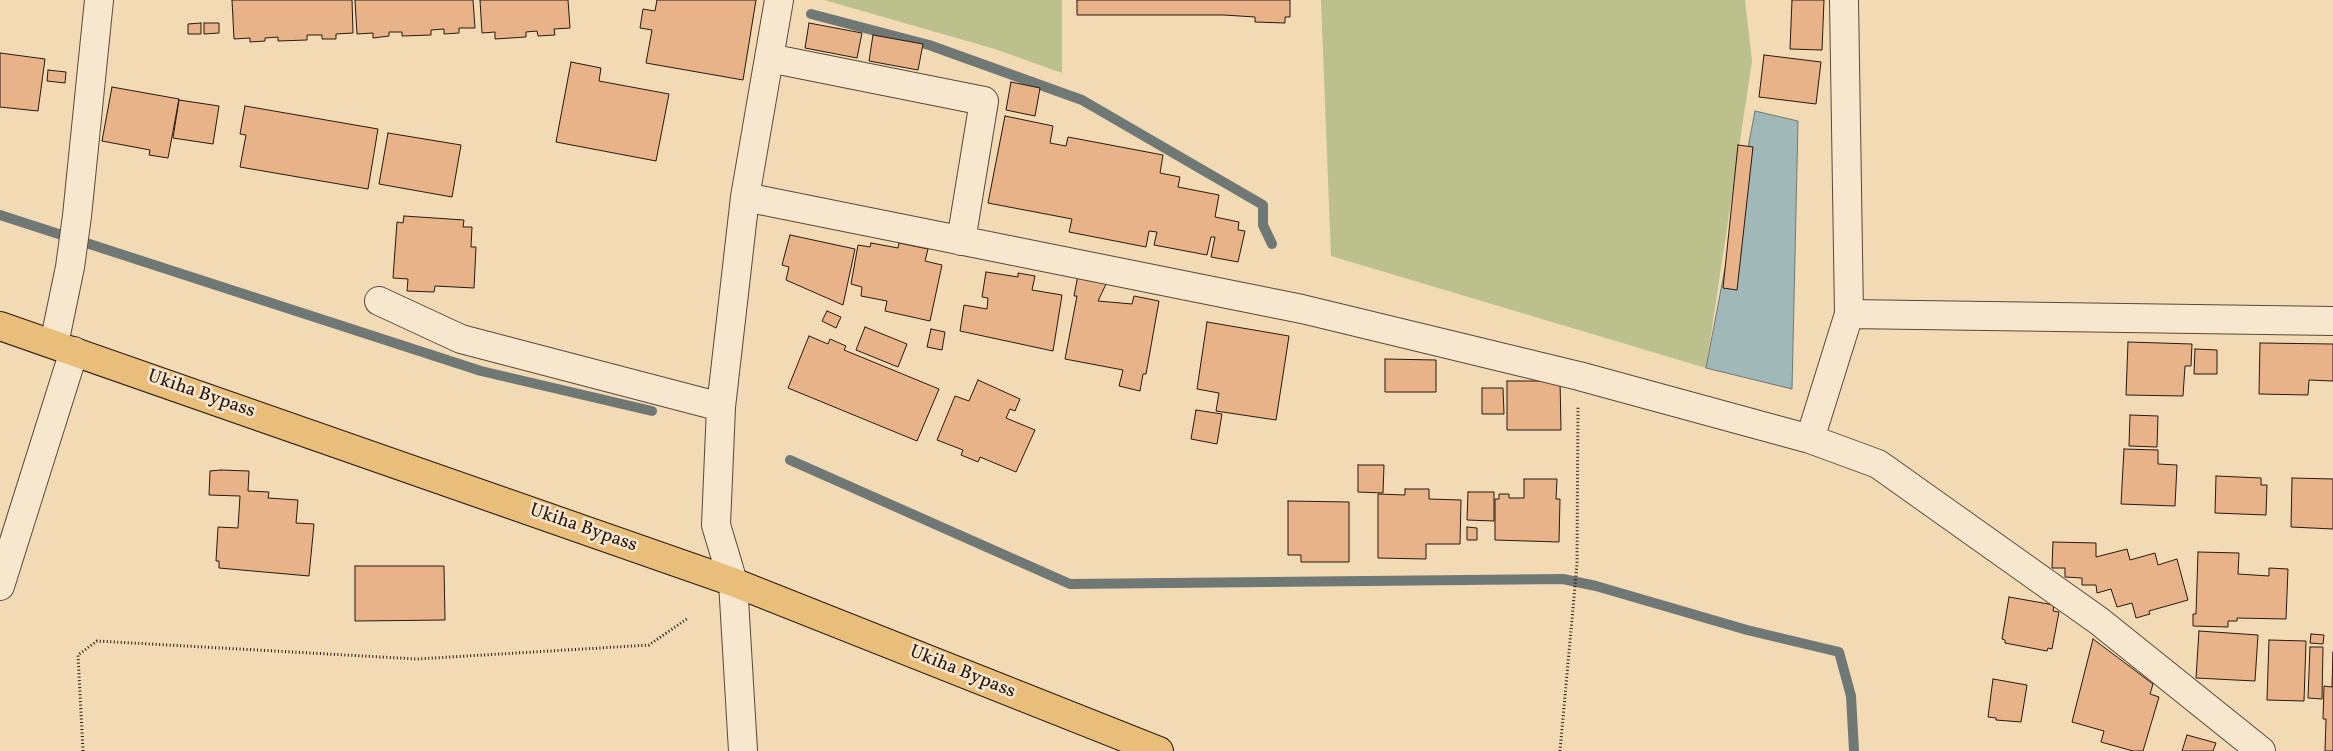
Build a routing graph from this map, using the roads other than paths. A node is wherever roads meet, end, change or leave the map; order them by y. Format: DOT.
graph roads {
  1 [pos="99,0"];
  2 [pos="778,0"];
  3 [pos="1844,0"];
  4 [pos="769,58"];
  5 [pos="745,197"];
  6 [pos="962,240"];
  7 [pos="379,301"];
  8 [pos="1849,314"];
  9 [pos="2333,321"];
  10 [pos="0,326"];
  11 [pos="64,348"];
  12 [pos="721,407"];
  13 [pos="1810,439"];
  14 [pos="732,582"];
  15 [pos="0,586"];
  16 [pos="743,751"];
  17 [pos="1159,751"];
  18 [pos="2261,751"];
  1 -- 11 [label="street"];
  2 -- 4 [label="street"];
  3 -- 8 [label="street"];
  4 -- 5 [label="street"];
  4 -- 6 [label="street"];
  5 -- 6 [label="street"];
  5 -- 12 [label="street"];
  6 -- 13 [label="street"];
  7 -- 12 [label="street"];
  8 -- 9 [label="street"];
  8 -- 13 [label="street"];
  10 -- 11 [label="highway, Ukiha Bypass"];
  11 -- 14 [label="highway, Ukiha Bypass"];
  11 -- 15 [label="street"];
  12 -- 14 [label="street"];
  13 -- 18 [label="street"];
  14 -- 16 [label="street"];
  14 -- 17 [label="highway, Ukiha Bypass"];
}
